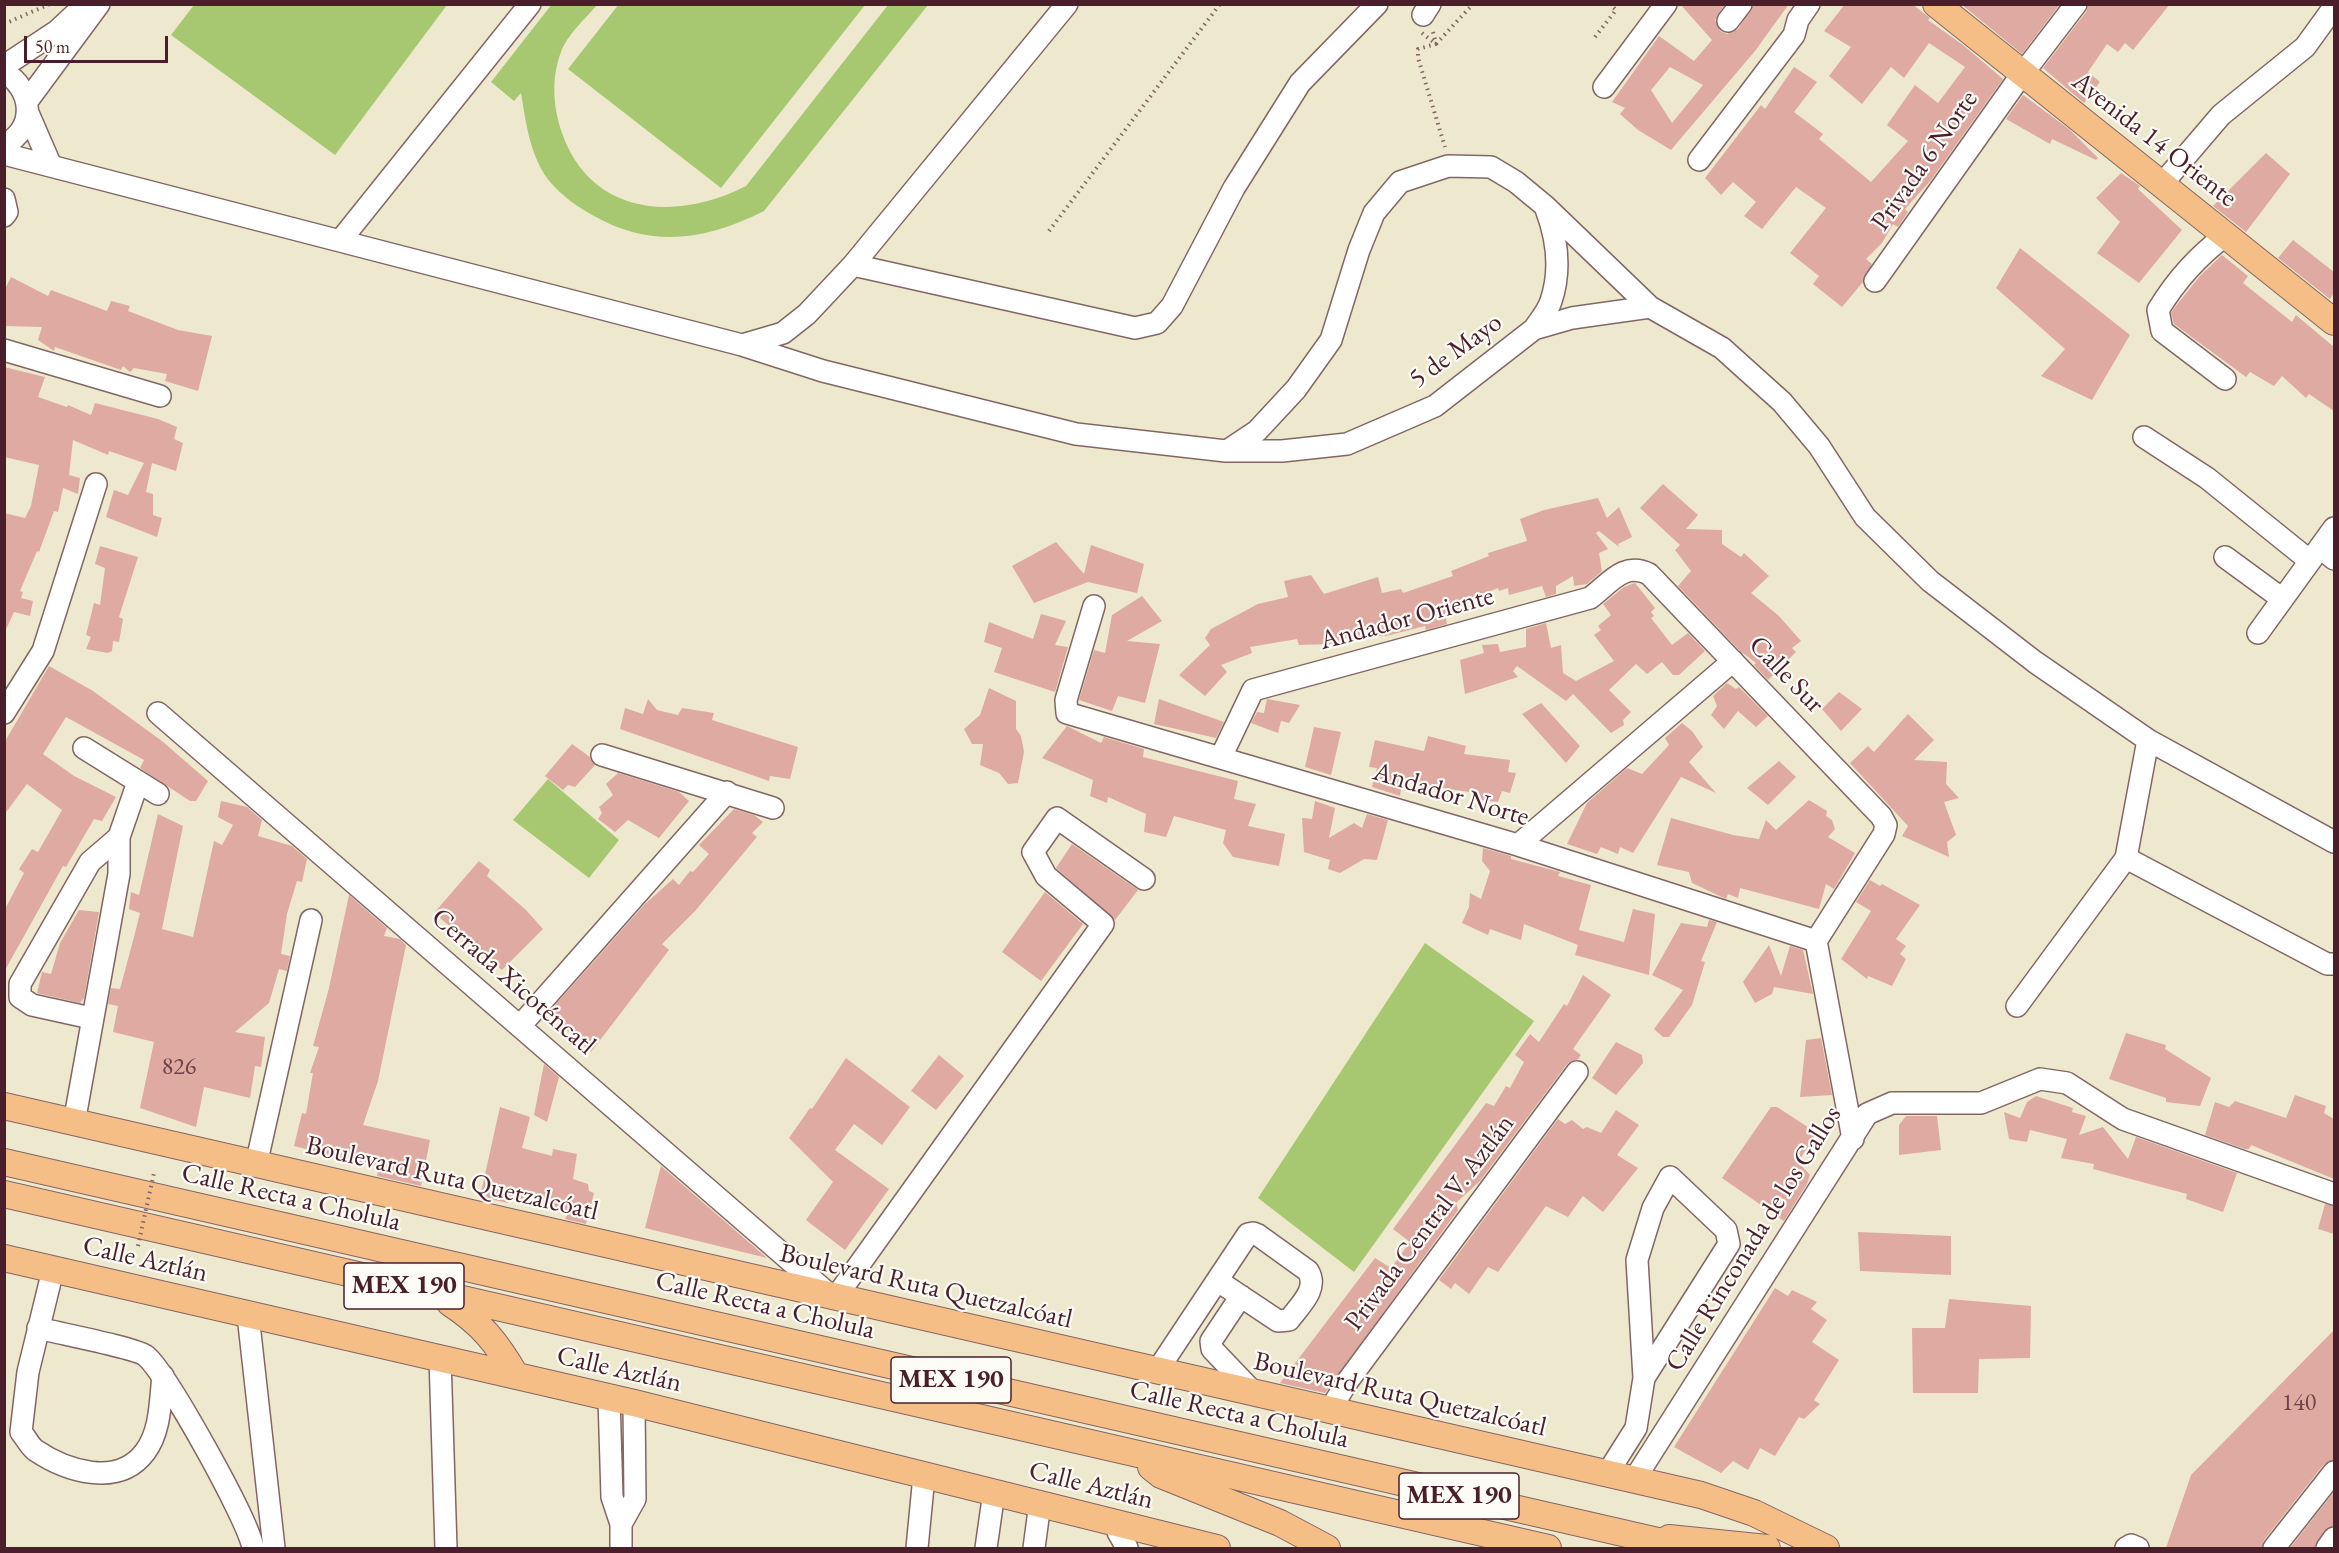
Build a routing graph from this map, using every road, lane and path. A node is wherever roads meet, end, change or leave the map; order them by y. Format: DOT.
graph roads {
  1 [pos="50,4"];
  2 [pos="86,4"];
  3 [pos="99,4"];
  4 [pos="530,4"];
  5 [pos="1067,4"];
  6 [pos="1220,4"];
  7 [pos="1377,4"];
  8 [pos="1473,4"];
  9 [pos="1610,4"];
  10 [pos="1666,4"];
  11 [pos="1809,4"];
  12 [pos="1936,4"];
  13 [pos="2076,4"];
  14 [pos="2334,7"];
  15 [pos="1426,10"];
  16 [pos="4,24"];
  17 [pos="1595,37"];
  18 [pos="1436,44"];
  19 [pos="4,66"];
  20 [pos="4,72"];
  21 [pos="2023,74"];
  22 [pos="1604,87"];
  23 [pos="28,107"];
  24 [pos="4,145"];
  25 [pos="4,154"];
  26 [pos="1699,160"];
  27 [pos="51,166"];
  28 [pos="1448,166"];
  29 [pos="2162,184"];
  30 [pos="4,199"];
  31 [pos="1545,206"];
  32 [pos="4,216"];
  33 [pos="1049,231"];
  34 [pos="2226,235"];
  35 [pos="340,241"];
  36 [pos="853,265"];
  37 [pos="1875,281"];
  38 [pos="1650,307"];
  39 [pos="2334,322"];
  40 [pos="1534,329"];
  41 [pos="742,345"];
  42 [pos="4,350"];
  43 [pos="2225,379"];
  44 [pos="160,396"];
  45 [pos="2144,438"];
  46 [pos="1226,451"];
  47 [pos="96,484"];
  48 [pos="2334,528"];
  49 [pos="2321,556"];
  50 [pos="2224,557"];
  51 [pos="1639,569"];
  52 [pos="2281,598"];
  53 [pos="1094,606"];
  54 [pos="2258,633"];
  55 [pos="1733,661"];
  56 [pos="4,713"];
  57 [pos="158,713"];
  58 [pos="2148,740"];
  59 [pos="84,748"];
  60 [pos="603,754"];
  61 [pos="1221,757"];
  62 [pos="138,782"];
  63 [pos="727,792"];
  64 [pos="158,794"];
  65 [pos="773,808"];
  66 [pos="119,837"];
  67 [pos="2334,842"];
  68 [pos="1518,844"];
  69 [pos="2126,858"];
  70 [pos="1144,879"];
  71 [pos="310,920"];
  72 [pos="1816,941"];
  73 [pos="2334,964"];
  74 [pos="2018,1006"];
  75 [pos="91,1018"];
  76 [pos="520,1026"];
  77 [pos="1577,1072"];
  78 [pos="4,1106"];
  79 [pos="74,1123"];
  80 [pos="1853,1139"];
  81 [pos="4,1162"];
  82 [pos="256,1165"];
  83 [pos="154,1173"];
  84 [pos="4,1194"];
  85 [pos="2334,1194"];
  86 [pos="138,1246"];
  87 [pos="4,1258"];
  88 [pos="53,1270"];
  89 [pos="1218,1281"];
  90 [pos="438,1294"];
  91 [pos="1241,1296"];
  92 [pos="833,1297"];
  93 [pos="248,1315"];
  94 [pos="39,1328"];
  95 [pos="440,1359"];
  96 [pos="1157,1371"];
  97 [pos="162,1376"];
  98 [pos="516,1376"];
  99 [pos="1644,1378"];
  100 [pos="1254,1393"];
  101 [pos="609,1398"];
  102 [pos="634,1403"];
  103 [pos="1330,1410"];
  104 [pos="1137,1455"];
  105 [pos="2334,1472"];
  106 [pos="1607,1474"];
  107 [pos="924,1476"];
  108 [pos="1634,1480"];
  109 [pos="993,1492"];
  110 [pos="1040,1503"];
  111 [pos="621,1524"];
  112 [pos="1117,1524"];
  113 [pos="1633,1535"];
  114 [pos="2334,1538"];
  115 [pos="254,1548"];
  116 [pos="274,1548"];
  117 [pos="446,1548"];
  118 [pos="621,1548"];
  119 [pos="917,1548"];
  120 [pos="986,1548"];
  121 [pos="1034,1548"];
  122 [pos="1127,1548"];
  123 [pos="1217,1548"];
  124 [pos="1327,1548"];
  125 [pos="1548,1548"];
  126 [pos="1688,1548"];
  127 [pos="1767,1548"];
  128 [pos="1826,1548"];
  129 [pos="2126,1548"];
  130 [pos="2138,1548"];
  131 [pos="2274,1548"];
  132 [pos="2327,1548"];
  1 -- 16 [label="path"];
  2 -- 19 [label="street"];
  3 -- 23 [label="street"];
  4 -- 35 [label="street"];
  5 -- 36 [label="street"];
  6 -- 33 [label="path"];
  7 -- 36 [label="street"];
  8 -- 18 [label="path"];
  9 -- 17 [label="path"];
  10 -- 22 [label="street"];
  11 -- 26 [label="street"];
  12 -- 21 [label="main road, Avenida 14 Oriente"];
  13 -- 21 [label="street, Privada 6 Norte"];
  14 -- 29 [label="street"];
  15 -- 18 [label="path"];
  18 -- 28 [label="path"];
  20 -- 23 [label="street"];
  21 -- 29 [label="main road, Avenida 14 Oriente"];
  21 -- 37 [label="street, Privada 6 Norte"];
  23 -- 24 [label="street"];
  23 -- 27 [label="street"];
  25 -- 27 [label="street, 5 de Mayo"];
  27 -- 35 [label="street, 5 de Mayo"];
  28 -- 31 [label="street"];
  28 -- 46 [label="street"];
  29 -- 34 [label="main road, Avenida 14 Oriente"];
  30 -- 32 [label="street"];
  31 -- 38 [label="street"];
  31 -- 40 [label="street"];
  34 -- 39 [label="main road, Avenida 14 Oriente"];
  34 -- 43 [label="street"];
  35 -- 41 [label="street, 5 de Mayo"];
  36 -- 41 [label="street"];
  38 -- 40 [label="street, 5 de Mayo"];
  38 -- 58 [label="street"];
  40 -- 46 [label="street, 5 de Mayo"];
  41 -- 46 [label="street, 5 de Mayo"];
  42 -- 44 [label="street"];
  45 -- 49 [label="street"];
  47 -- 56 [label="street"];
  48 -- 49 [label="street"];
  49 -- 52 [label="street"];
  50 -- 52 [label="street"];
  51 -- 55 [label="street, Calle Sur"];
  51 -- 61 [label="street, Andador Oriente"];
  52 -- 54 [label="street"];
  53 -- 61 [label="street, Andador Norte"];
  55 -- 68 [label="street"];
  55 -- 72 [label="street, Calle Sur"];
  57 -- 76 [label="street, Cerrada Xicoténcatl"];
  58 -- 67 [label="street"];
  58 -- 69 [label="street"];
  59 -- 62 [label="street"];
  60 -- 63 [label="street"];
  61 -- 68 [label="street, Andador Norte"];
  62 -- 64 [label="street"];
  62 -- 66 [label="street"];
  63 -- 65 [label="street"];
  63 -- 76 [label="street"];
  66 -- 75 [label="street"];
  66 -- 75 [label="street"];
  68 -- 72 [label="street, Andador Norte"];
  69 -- 73 [label="street"];
  69 -- 74 [label="street"];
  70 -- 92 [label="street"];
  71 -- 82 [label="street"];
  72 -- 80 [label="street"];
  75 -- 79 [label="street"];
  76 -- 92 [label="street, Cerrada Xicoténcatl"];
  77 -- 103 [label="street, Privada Central V. Aztlán"];
  78 -- 79 [label="main road, Boulevard Ruta Quetzalcóatl"];
  79 -- 82 [label="main road, Boulevard Ruta Quetzalcóatl"];
  80 -- 85 [label="street, Calle Rinconada de los Gallos"];
  80 -- 108 [label="street, Calle Rinconada de los Gallos"];
  81 -- 113 [label="main road, Calle Recta a Cholula / MEX 190"];
  82 -- 92 [label="main road, Boulevard Ruta Quetzalcóatl"];
  83 -- 86 [label="path, bridge"];
  84 -- 90 [label="main road, MEX 190"];
  87 -- 88 [label="main road, Calle Aztlán"];
  88 -- 93 [label="main road, Calle Aztlán"];
  88 -- 94 [label="street"];
  89 -- 91 [label="street"];
  89 -- 91 [label="street"];
  89 -- 96 [label="street"];
  90 -- 98 [label="main road"];
  90 -- 104 [label="main road, MEX 190"];
  91 -- 100 [label="street"];
  92 -- 96 [label="main road, Boulevard Ruta Quetzalcóatl"];
  93 -- 95 [label="main road, Calle Aztlán"];
  93 -- 116 [label="street"];
  94 -- 97 [label="street"];
  94 -- 97 [label="street"];
  95 -- 98 [label="main road, Calle Aztlán"];
  95 -- 117 [label="street"];
  96 -- 100 [label="main road, Boulevard Ruta Quetzalcóatl"];
  97 -- 115 [label="street"];
  98 -- 101 [label="main road, Calle Aztlán"];
  99 -- 99 [label="street"];
  99 -- 106 [label="street"];
  100 -- 103 [label="main road, Boulevard Ruta Quetzalcóatl"];
  101 -- 102 [label="main road, Calle Aztlán"];
  101 -- 111 [label="street"];
  102 -- 107 [label="main road, Calle Aztlán"];
  102 -- 111 [label="street"];
  103 -- 106 [label="main road, Boulevard Ruta Quetzalcóatl"];
  104 -- 124 [label="main road"];
  104 -- 125 [label="main road, MEX 190"];
  105 -- 131 [label="street"];
  106 -- 108 [label="main road, Boulevard Ruta Quetzalcóatl"];
  107 -- 109 [label="main road, Calle Aztlán"];
  107 -- 119 [label="street"];
  108 -- 128 [label="main road, Boulevard Ruta Quetzalcóatl"];
  109 -- 110 [label="main road, Calle Aztlán"];
  109 -- 120 [label="street"];
  110 -- 112 [label="main road, Calle Aztlán"];
  110 -- 121 [label="street"];
  111 -- 118 [label="street"];
  112 -- 122 [label="street"];
  112 -- 123 [label="main road, Calle Aztlán"];
  113 -- 126 [label="main road, Calle Recta a Cholula / MEX 190"];
  113 -- 127 [label="main road"];
  114 -- 132 [label="street"];
  129 -- 130 [label="street"];
}
